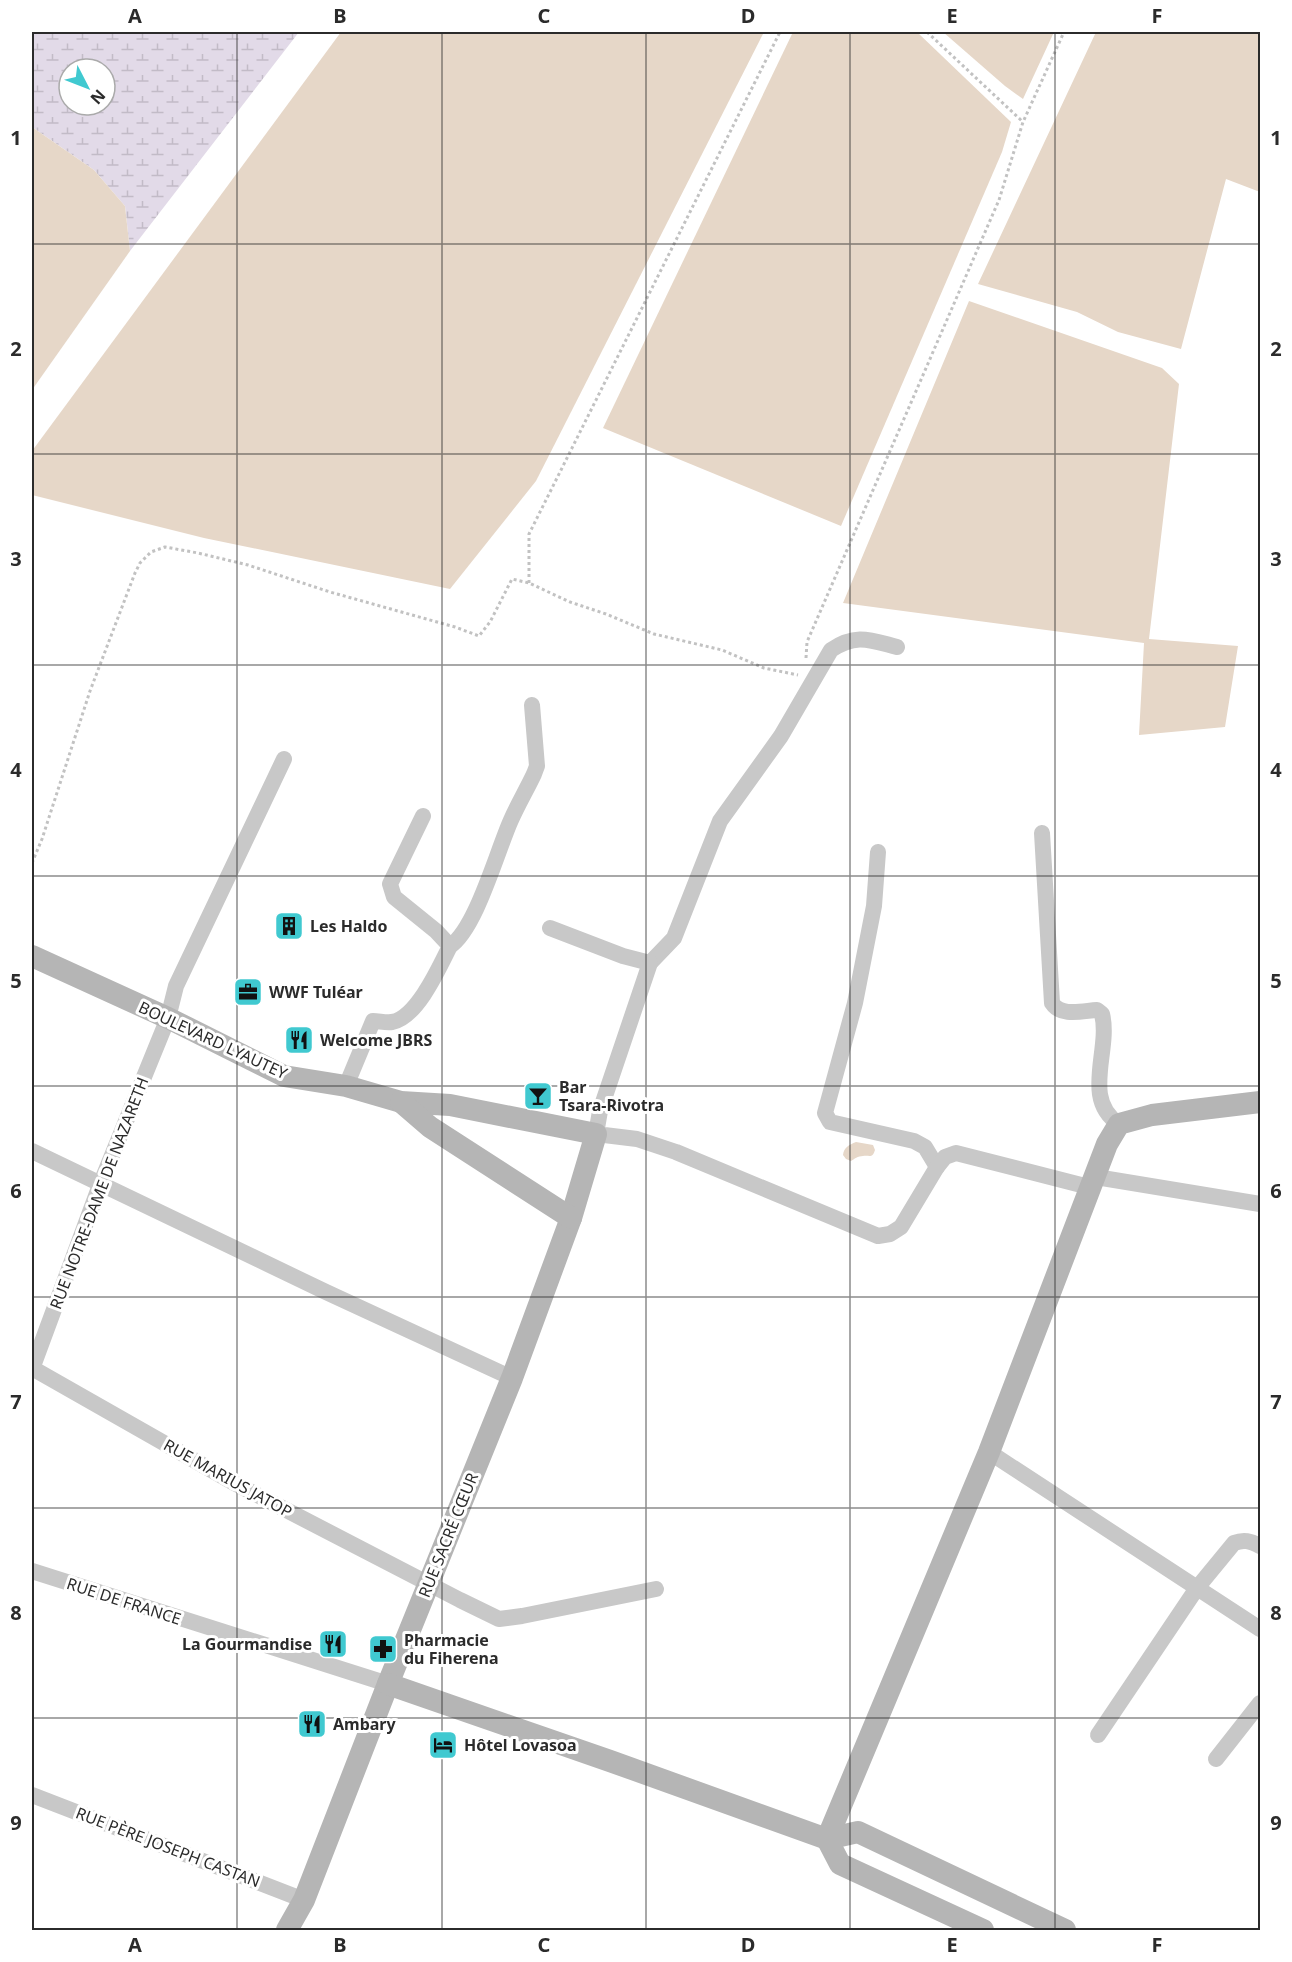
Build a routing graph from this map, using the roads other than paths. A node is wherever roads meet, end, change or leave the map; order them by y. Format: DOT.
graph roads {
  1 [pos="897,647"];
  2 [pos="532,705"];
  3 [pos="284,759"];
  4 [pos="423,816"];
  5 [pos="1042,833"];
  6 [pos="878,852"];
  7 [pos="550,928"];
  8 [pos="450,946"];
  9 [pos="32,956"];
  10 [pos="650,963"];
  11 [pos="168,1018"];
  12 [pos="346,1086"];
  13 [pos="400,1102"];
  14 [pos="1260,1102"];
  15 [pos="1119,1124"];
  16 [pos="597,1134"];
  17 [pos="32,1151"];
  18 [pos="937,1167"];
  19 [pos="1092,1182"];
  20 [pos="100,1185"];
  21 [pos="1260,1204"];
  22 [pos="571,1218"];
  23 [pos="32,1368"];
  24 [pos="512,1378"];
  25 [pos="989,1452"];
  26 [pos="1260,1546"];
  27 [pos="32,1571"];
  28 [pos="428,1584"];
  29 [pos="657,1588"];
  30 [pos="1197,1588"];
  31 [pos="1260,1629"];
  32 [pos="388,1684"];
  33 [pos="1260,1703"];
  34 [pos="1098,1735"];
  35 [pos="1216,1760"];
  36 [pos="32,1795"];
  37 [pos="827,1839"];
  38 [pos="304,1900"];
  39 [pos="287,1930"];
  40 [pos="983,1930"];
  41 [pos="1065,1930"];
  1 -- 10 [label="street"];
  2 -- 8 [label="street"];
  3 -- 11 [label="street, RUE NOTRE-DAME DE NAZARETH"];
  4 -- 8 [label="street"];
  5 -- 15 [label="street"];
  6 -- 18 [label="street"];
  7 -- 10 [label="street"];
  8 -- 12 [label="street"];
  9 -- 11 [label="street, BOULEVARD LYAUTEY"];
  10 -- 16 [label="street"];
  11 -- 12 [label="street, BOULEVARD LYAUTEY"];
  11 -- 20 [label="street, RUE NOTRE-DAME DE NAZARETH"];
  12 -- 13 [label="street, BOULEVARD LYAUTEY"];
  13 -- 16 [label="street, BOULEVARD LYAUTEY"];
  13 -- 22 [label="street, BOULEVARD LYAUTEY"];
  14 -- 15 [label="street"];
  15 -- 19 [label="street"];
  16 -- 18 [label="street"];
  16 -- 22 [label="street, RUE SACRÉ CŒUR"];
  17 -- 20 [label="street"];
  18 -- 19 [label="street"];
  19 -- 21 [label="street"];
  19 -- 25 [label="street"];
  20 -- 23 [label="street, RUE NOTRE-DAME DE NAZARETH"];
  20 -- 24 [label="street"];
  22 -- 24 [label="street, RUE SACRÉ CŒUR"];
  23 -- 28 [label="street, RUE MARIUS JATOP"];
  24 -- 28 [label="street, RUE SACRÉ CŒUR"];
  25 -- 30 [label="street"];
  25 -- 37 [label="street"];
  26 -- 30 [label="street"];
  27 -- 32 [label="street, RUE DE FRANCE"];
  28 -- 29 [label="street, RUE MARIUS JATOP"];
  28 -- 32 [label="street, RUE SACRÉ CŒUR"];
  30 -- 31 [label="street"];
  30 -- 34 [label="street"];
  32 -- 37 [label="street"];
  32 -- 38 [label="street, RUE SACRÉ CŒUR"];
  33 -- 35 [label="street"];
  36 -- 38 [label="street, RUE PÈRE JOSEPH CASTAN"];
  37 -- 40 [label="street"];
  37 -- 41 [label="street"];
  38 -- 39 [label="street, RUE SACRÉ CŒUR"];
}
